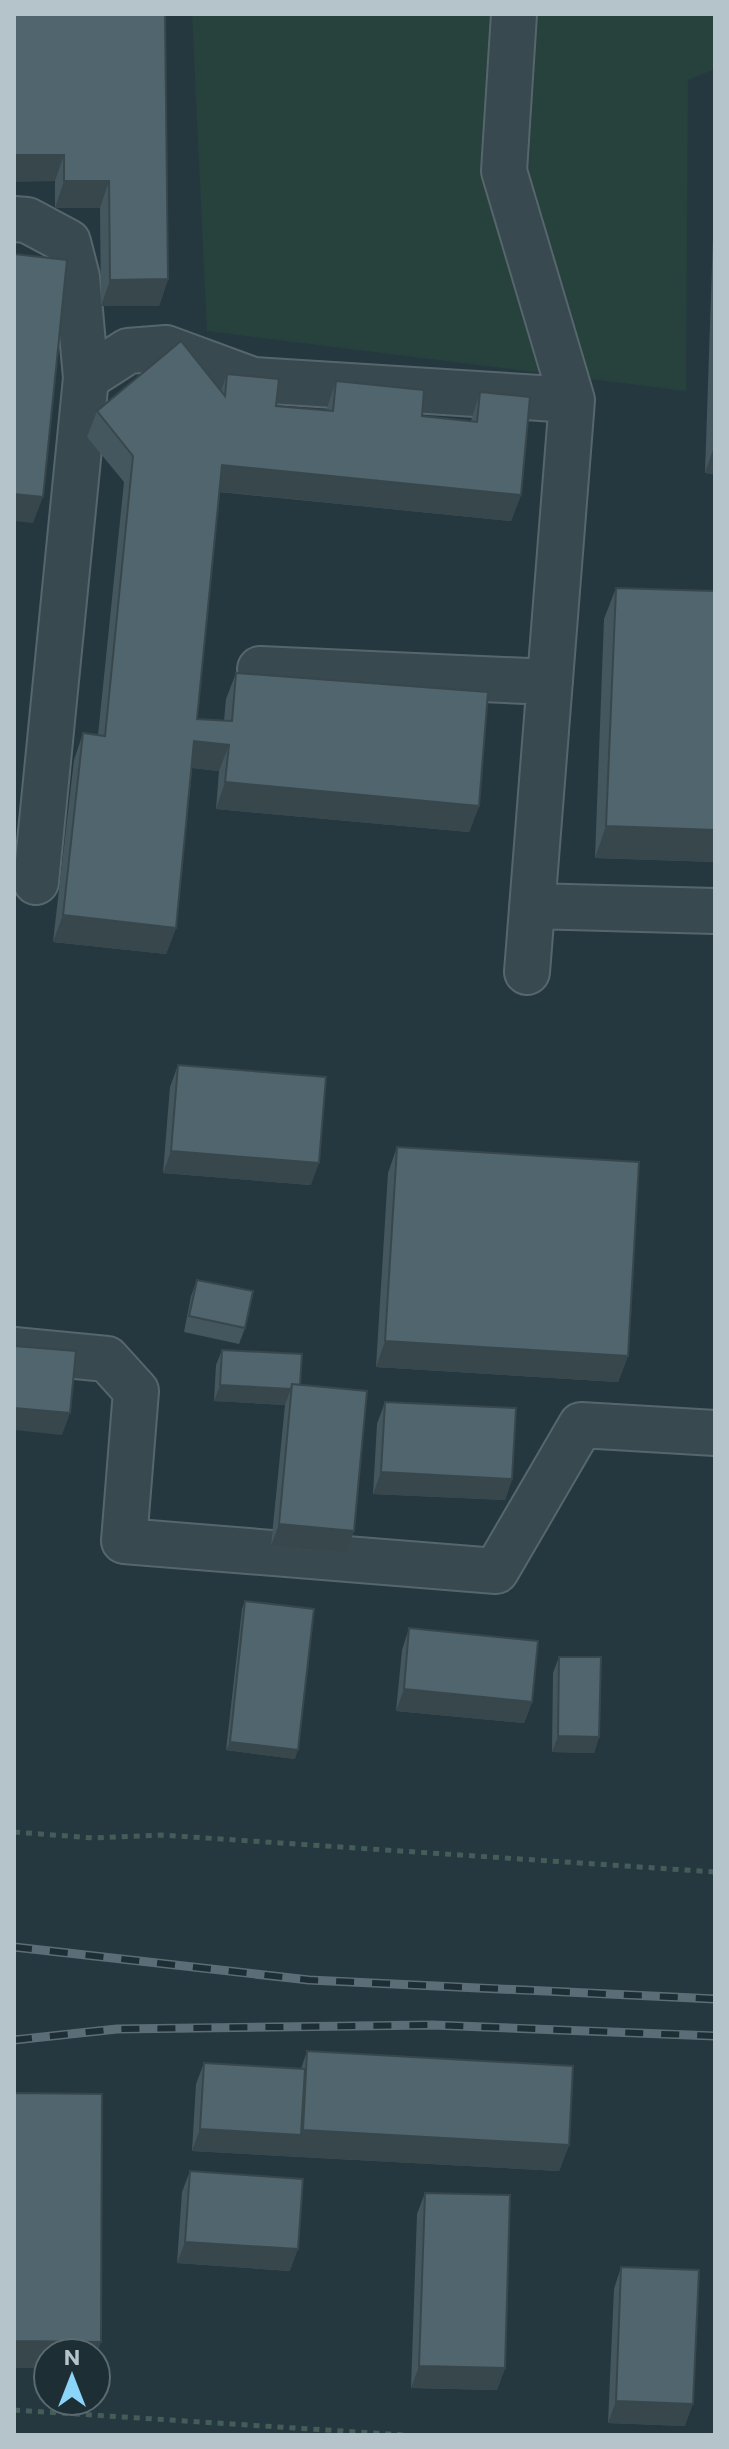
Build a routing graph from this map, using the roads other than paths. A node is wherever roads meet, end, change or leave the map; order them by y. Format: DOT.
graph roads {
  1 [pos="514,14"];
  2 [pos="14,219"];
  3 [pos="86,378"];
  4 [pos="572,400"];
  5 [pos="260,669"];
  6 [pos="550,682"];
  7 [pos="36,882"];
  8 [pos="532,906"];
  9 [pos="715,911"];
  10 [pos="527,972"];
  11 [pos="14,1350"];
  12 [pos="715,1433"];
  1 -- 4 [label="lane"];
  2 -- 3 [label="lane"];
  3 -- 4 [label="lane"];
  3 -- 7 [label="lane"];
  4 -- 6 [label="lane"];
  5 -- 6 [label="lane"];
  6 -- 8 [label="lane"];
  8 -- 9 [label="lane"];
  8 -- 10 [label="lane"];
  11 -- 12 [label="lane"];
}
